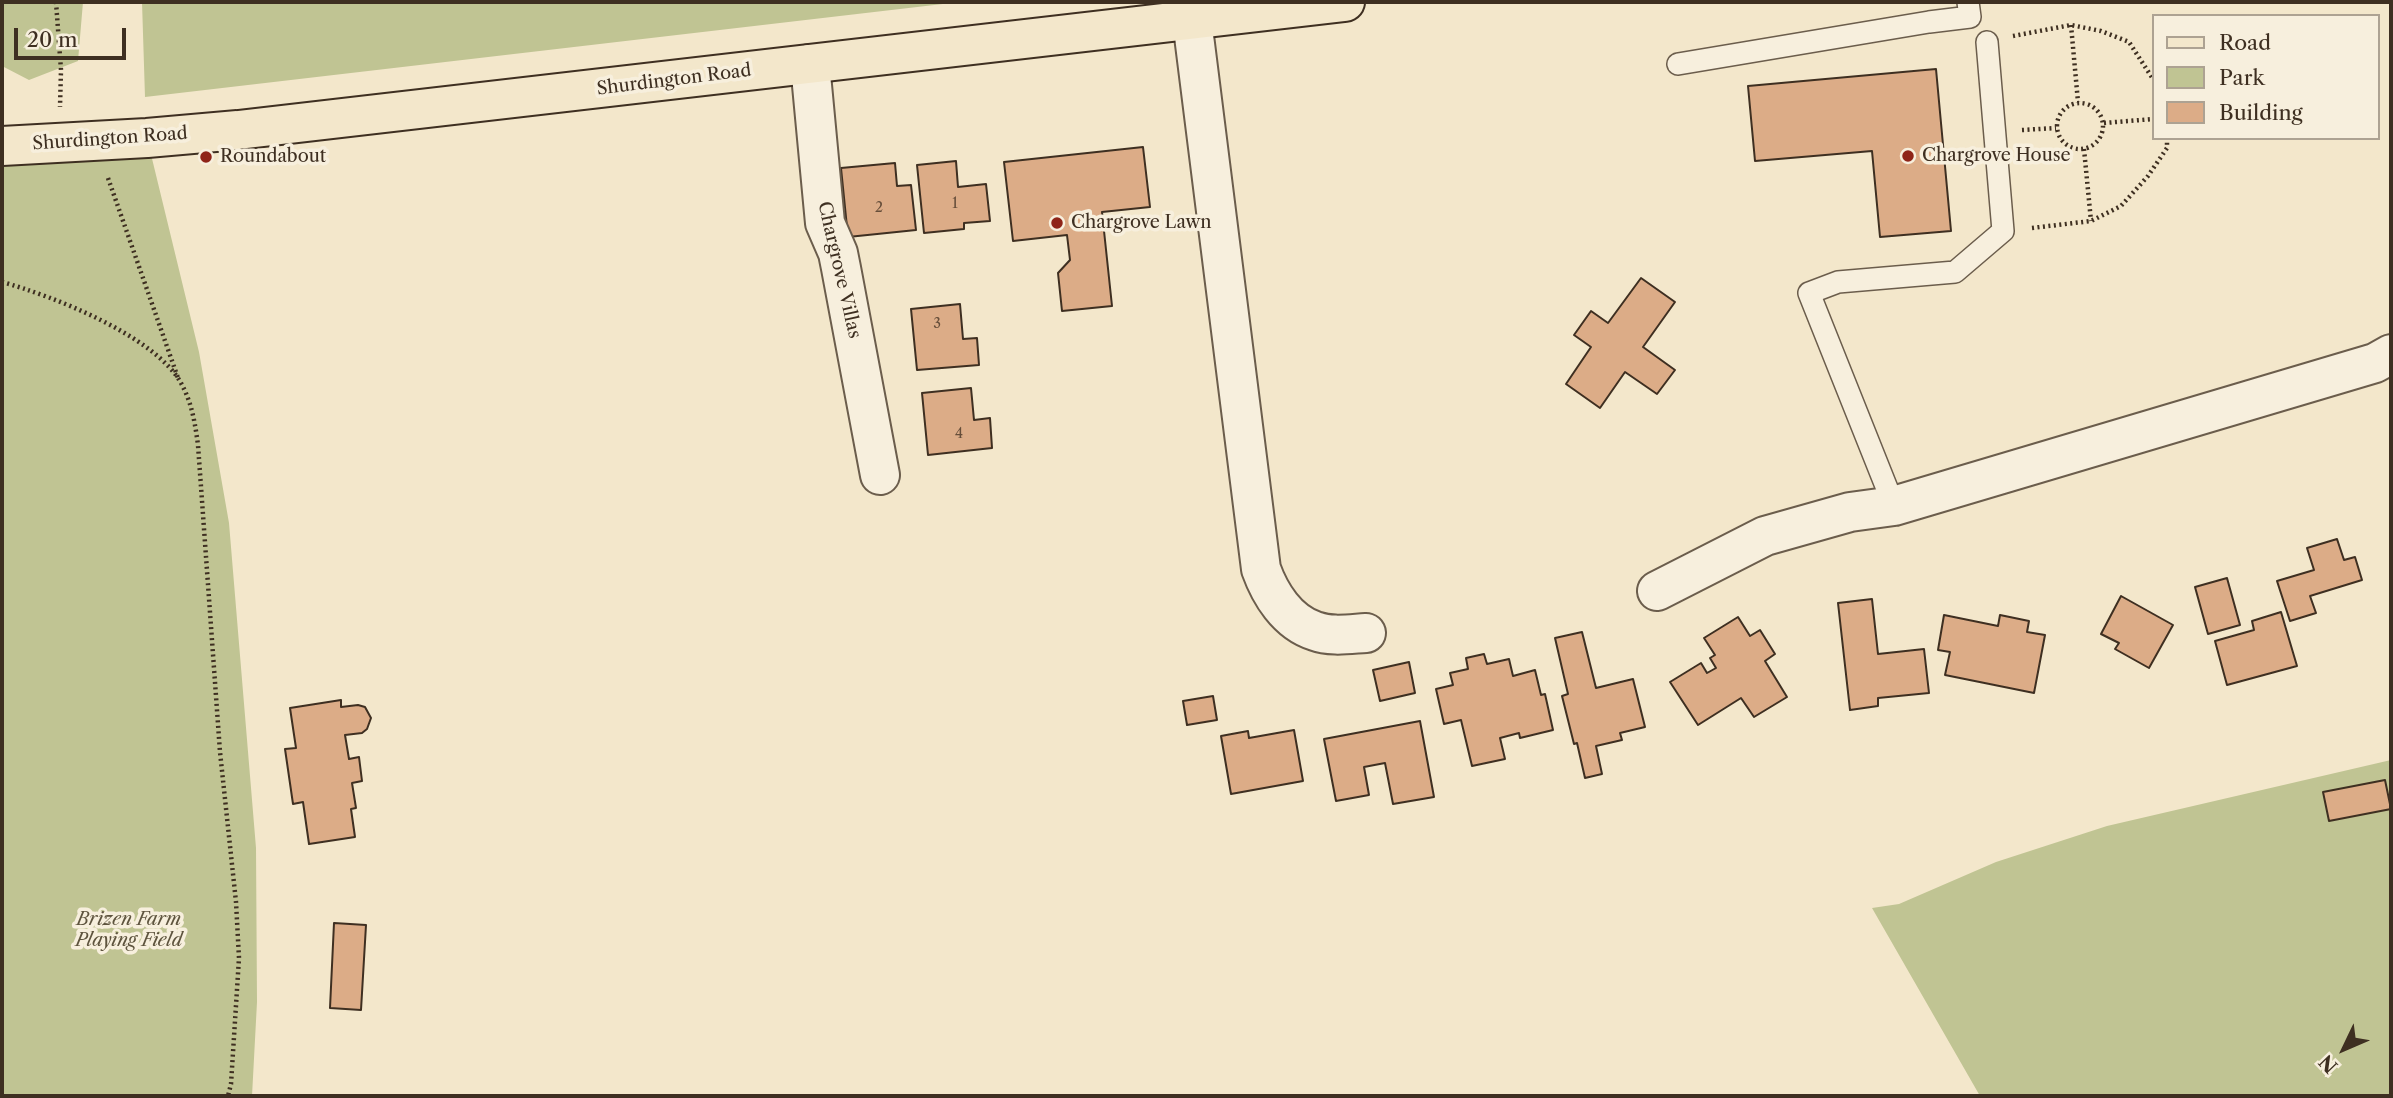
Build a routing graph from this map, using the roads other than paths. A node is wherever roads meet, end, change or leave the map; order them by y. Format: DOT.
graph roads {
  1 [pos="1345,2"];
  2 [pos="1968,2"];
  3 [pos="1192,20"];
  4 [pos="1986,42"];
  5 [pos="810,64"];
  6 [pos="1678,64"];
  7 [pos="2,146"];
  8 [pos="2391,354"];
  9 [pos="880,475"];
  10 [pos="1894,506"];
  11 [pos="1657,591"];
  12 [pos="1366,633"];
  1 -- 3 [label="main road, Shurdington Road"];
  2 -- 6 [label="lane"];
  3 -- 5 [label="main road, Shurdington Road"];
  3 -- 12 [label="street"];
  4 -- 10 [label="lane"];
  5 -- 7 [label="main road, Shurdington Road"];
  5 -- 9 [label="street, Chargrove Villas"];
  8 -- 10 [label="street"];
  10 -- 11 [label="street"];
}
